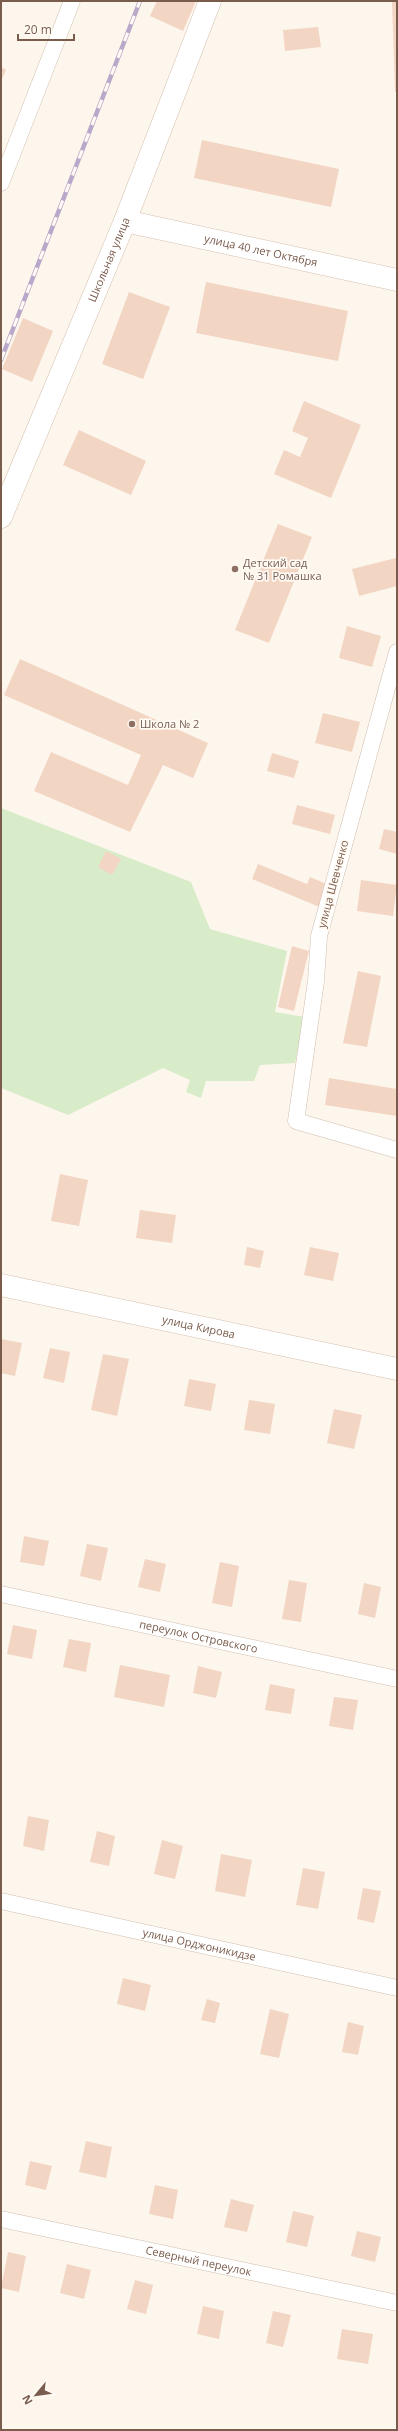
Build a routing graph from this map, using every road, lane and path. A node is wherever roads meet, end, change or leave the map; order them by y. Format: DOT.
graph roads {
  1 [pos="72,1"];
  2 [pos="210,1"];
  3 [pos="1,184"];
  4 [pos="125,221"];
  5 [pos="397,280"];
  6 [pos="1,517"];
  7 [pos="397,652"];
  8 [pos="397,1150"];
  9 [pos="1,1285"];
  10 [pos="397,1368"];
  11 [pos="1,1594"];
  12 [pos="397,1679"];
  13 [pos="1,1901"];
  14 [pos="397,1988"];
  15 [pos="1,2219"];
  16 [pos="397,2303"];
  1 -- 3 [label="street"];
  2 -- 4 [label="main road, Школьная улица"];
  4 -- 5 [label="main road, улица 40 лет Октября"];
  4 -- 6 [label="main road, Школьная улица"];
  7 -- 8 [label="street, улица Шевченко"];
  9 -- 10 [label="main road, улица Кирова"];
  11 -- 12 [label="street, переулок Островского"];
  13 -- 14 [label="street, улица Орджоникидзе"];
  15 -- 16 [label="street, Северный переулок"];
}
